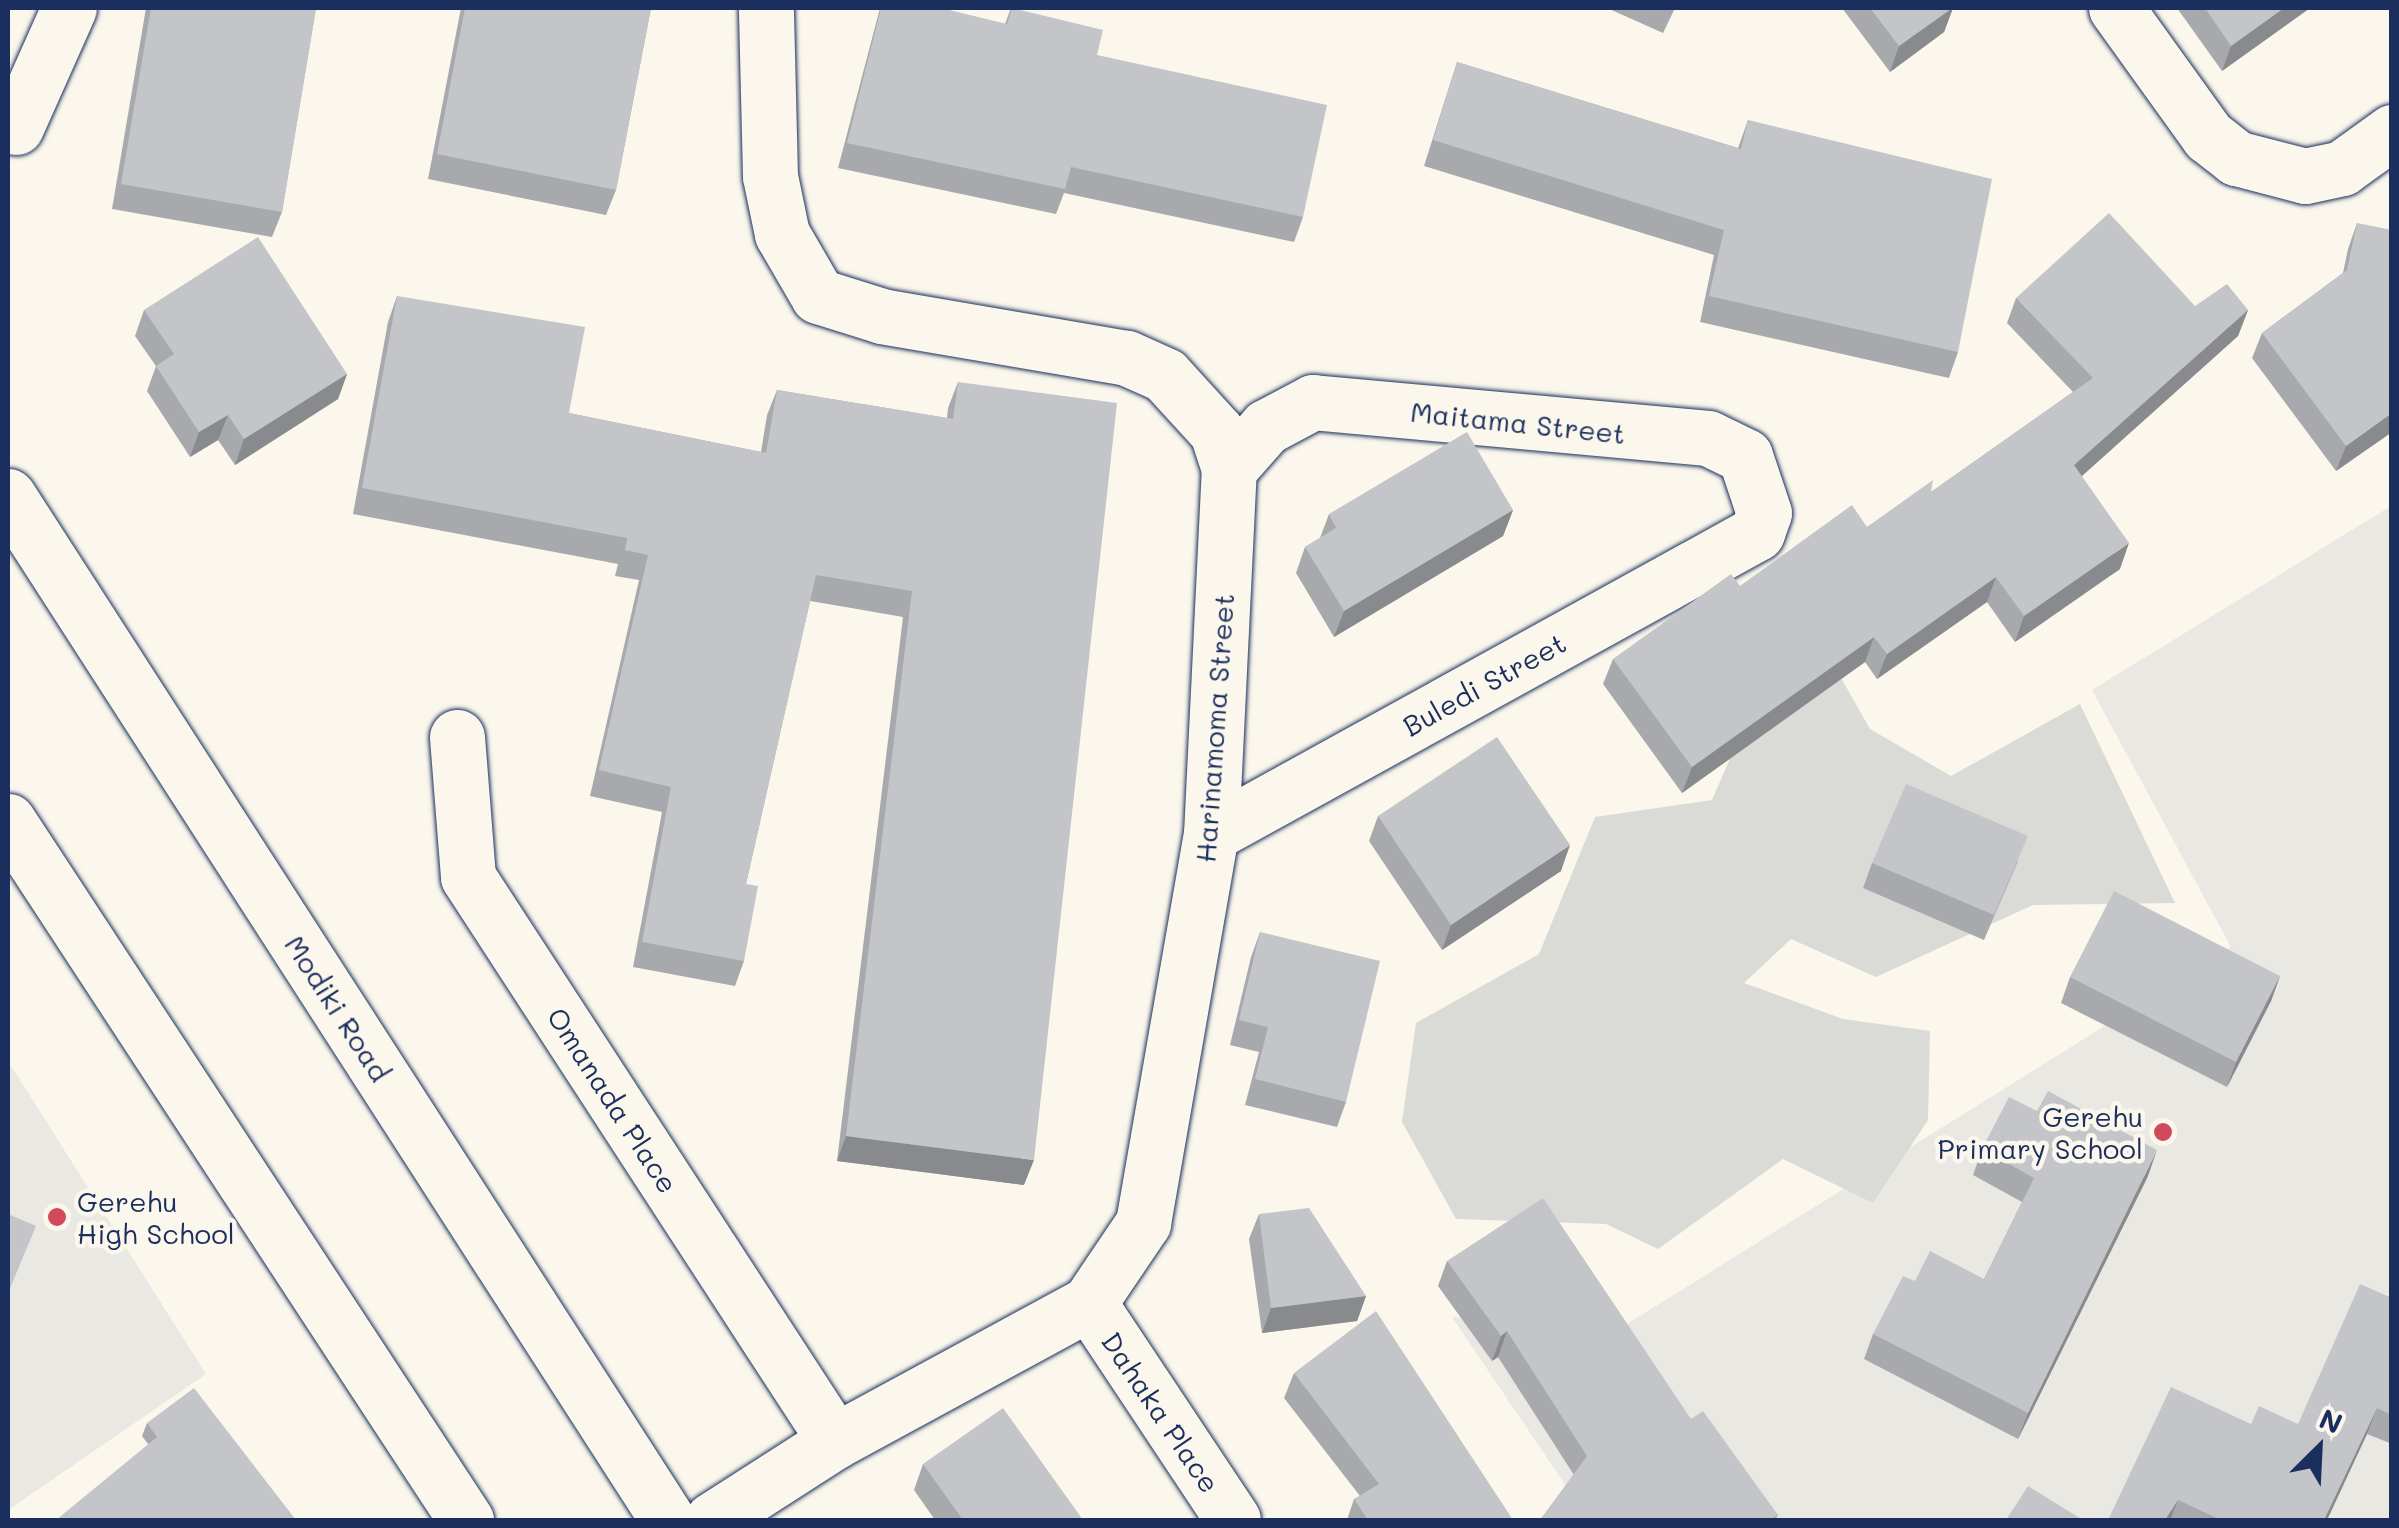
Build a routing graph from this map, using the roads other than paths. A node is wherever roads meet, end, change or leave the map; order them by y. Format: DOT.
graph roads {
  1 [pos="70,8"];
  2 [pos="766,8"];
  3 [pos="2116,8"];
  4 [pos="16,126"];
  5 [pos="2392,132"];
  6 [pos="1230,469"];
  7 [pos="8,496"];
  8 [pos="1757,533"];
  9 [pos="457,737"];
  10 [pos="8,821"];
  11 [pos="1211,834"];
  12 [pos="1089,1303"];
  13 [pos="835,1441"];
  14 [pos="466,1520"];
  15 [pos="668,1520"];
  16 [pos="712,1520"];
  17 [pos="1233,1520"];
  1 -- 4 [label="street"];
  2 -- 6 [label="street, Harinamoma Street"];
  3 -- 5 [label="street"];
  6 -- 8 [label="street, Maitama Street"];
  6 -- 11 [label="street, Harinamoma Street"];
  7 -- 15 [label="street, Modiki Road"];
  8 -- 11 [label="street, Buledi Street"];
  9 -- 13 [label="street, Omanada Place"];
  10 -- 14 [label="street"];
  11 -- 12 [label="street, Harinamoma Street"];
  12 -- 13 [label="street, Harinamoma Street"];
  12 -- 17 [label="street, Dahaka Place"];
  13 -- 16 [label="street, Harinamoma Street"];
}
